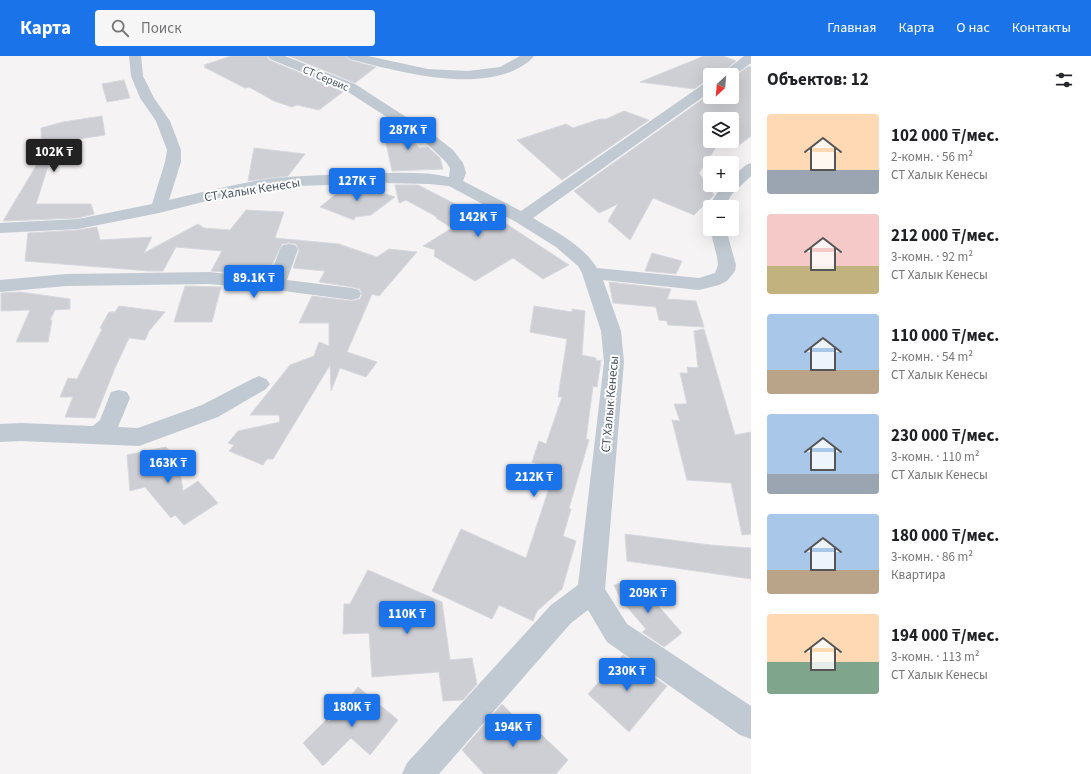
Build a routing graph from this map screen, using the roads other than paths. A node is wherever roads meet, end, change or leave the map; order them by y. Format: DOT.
graph roads {
  1 [pos="135,56"];
  2 [pos="274,56"];
  3 [pos="353,56"];
  4 [pos="528,56"];
  5 [pos="751,57"];
  6 [pos="736,68"];
  7 [pos="703,91"];
  8 [pos="751,168"];
  9 [pos="455,183"];
  10 [pos="719,200"];
  11 [pos="159,208"];
  12 [pos="522,218"];
  13 [pos="0,228"];
  14 [pos="720,236"];
  15 [pos="289,249"];
  16 [pos="591,273"];
  17 [pos="276,284"];
  18 [pos="0,286"];
  19 [pos="352,294"];
  20 [pos="259,384"];
  21 [pos="119,398"];
  22 [pos="0,433"];
  23 [pos="98,436"];
  24 [pos="591,591"];
  25 [pos="751,724"];
  26 [pos="418,774"];
  1 -- 11 [label="street"];
  2 -- 9 [label="street, СТ Сервис"];
  3 -- 4 [label="street"];
  5 -- 6 [label="street"];
  7 -- 12 [label="street"];
  8 -- 10 [label="street"];
  9 -- 11 [label="street, СТ Халык Кенесы"];
  9 -- 12 [label="street, СТ Халык Кенесы"];
  11 -- 13 [label="street, СТ Халык Кенесы"];
  12 -- 16 [label="street, СТ Халык Кенесы"];
  14 -- 16 [label="street"];
  15 -- 17 [label="street"];
  16 -- 24 [label="street, СТ Халык Кенесы"];
  17 -- 18 [label="street"];
  17 -- 19 [label="street"];
  20 -- 23 [label="street"];
  21 -- 23 [label="street"];
  22 -- 23 [label="street"];
  24 -- 25 [label="street"];
  24 -- 26 [label="street"];
}
